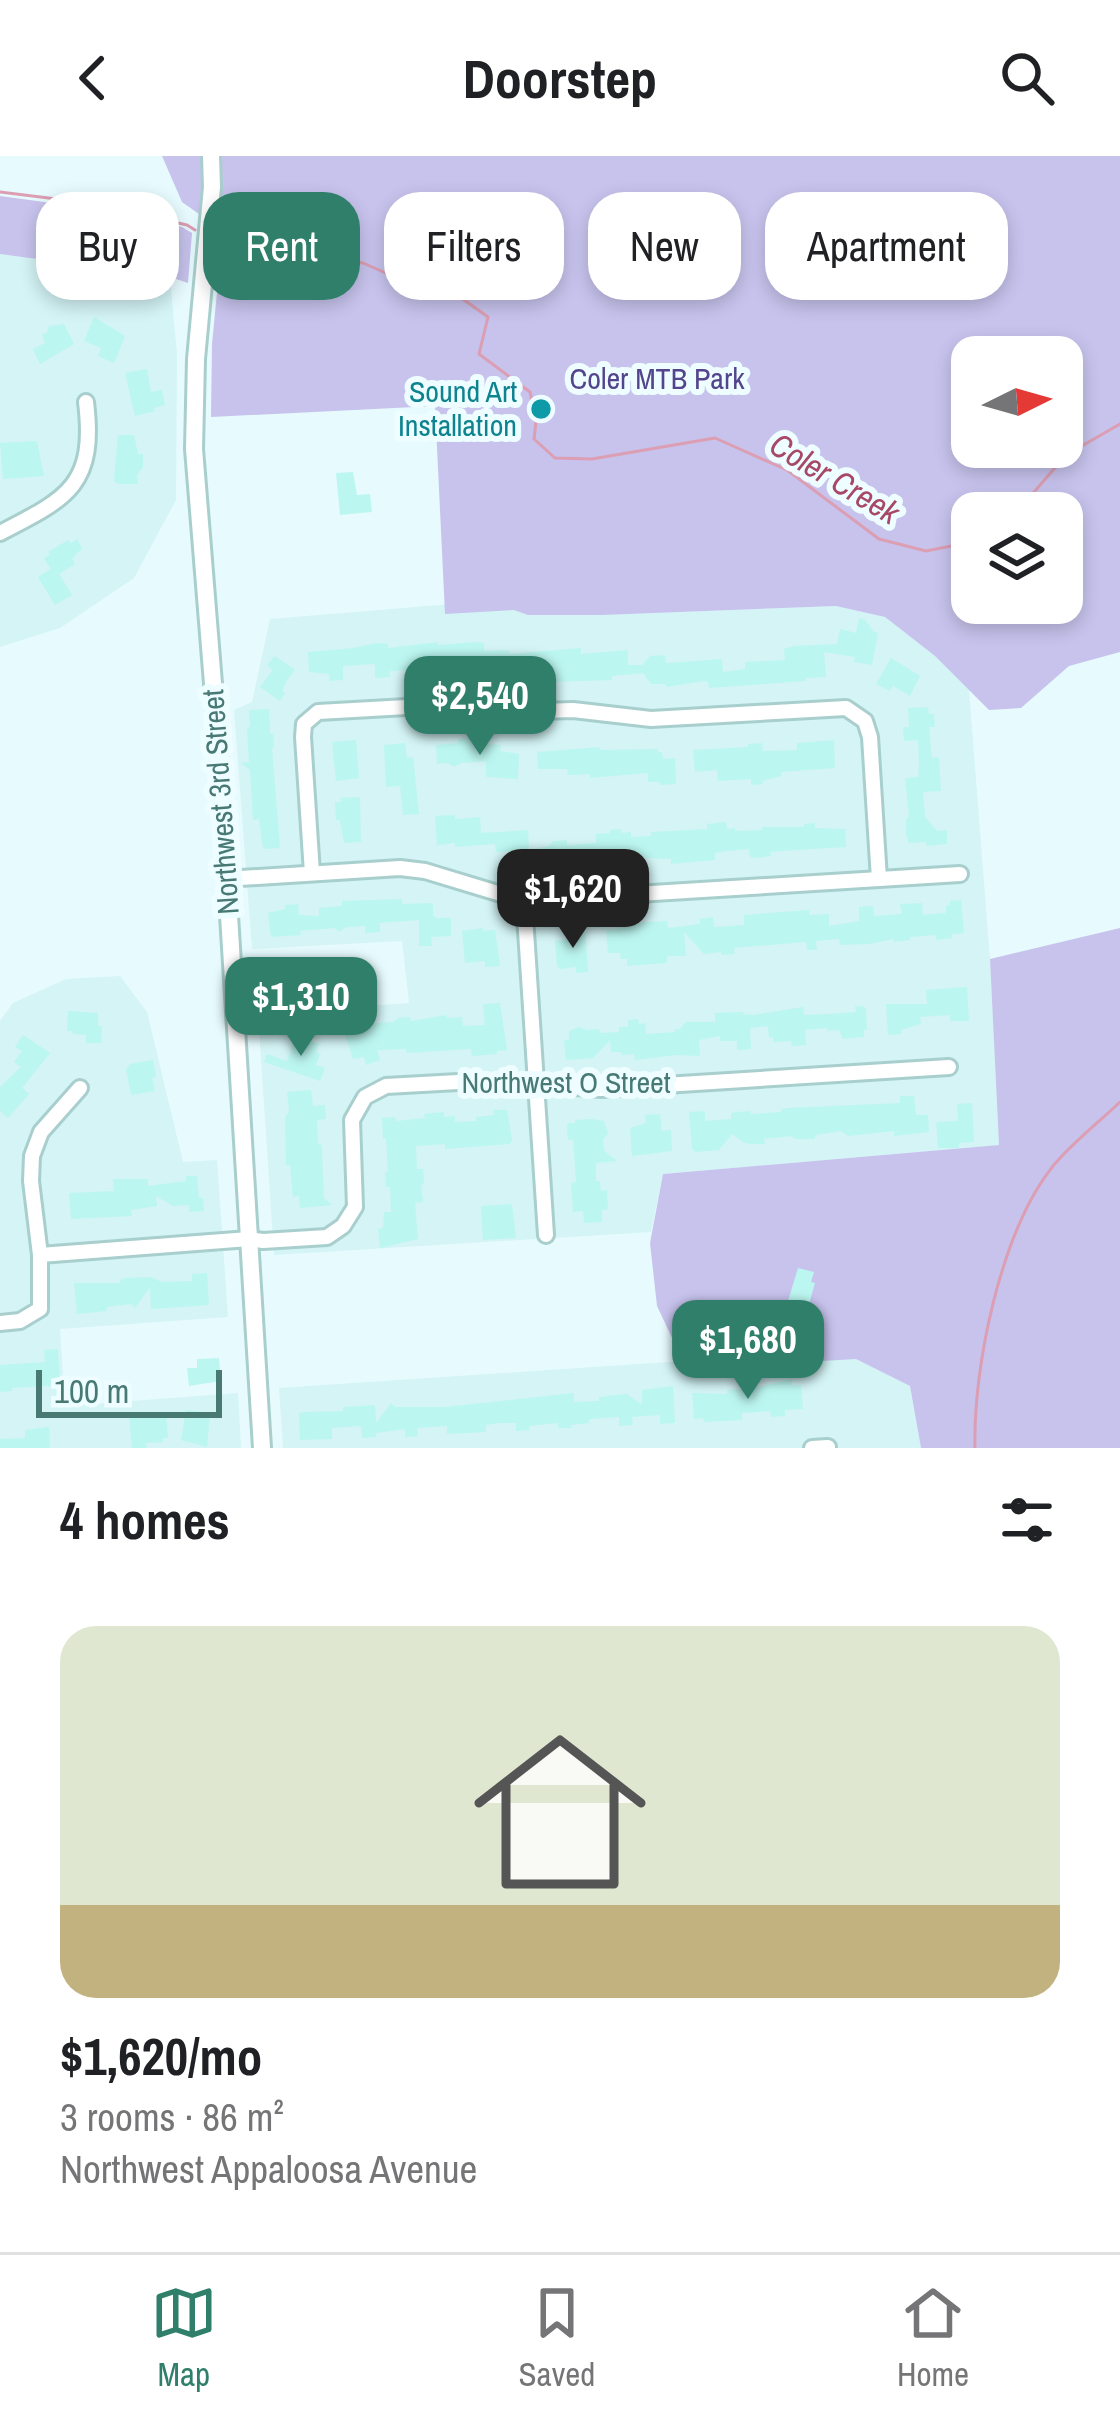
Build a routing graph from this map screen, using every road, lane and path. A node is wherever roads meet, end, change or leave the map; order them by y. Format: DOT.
graph roads {
  1 [pos="211,156"];
  2 [pos="86,402"];
  3 [pos="0,533"];
  4 [pos="312,873"];
  5 [pos="960,874"];
  6 [pos="225,879"];
  7 [pos="879,879"];
  8 [pos="524,901"];
  9 [pos="950,1067"];
  10 [pos="537,1086"];
  11 [pos="80,1088"];
  12 [pos="546,1235"];
  13 [pos="249,1239"];
  14 [pos="40,1255"];
  15 [pos="0,1323"];
  16 [pos="828,1447"];
  17 [pos="262,1448"];
  18 [pos="812,1448"];
  1 -- 6 [label="street, Northwest 3rd Street"];
  2 -- 3 [label="street"];
  4 -- 6 [label="street"];
  4 -- 7 [label="street"];
  4 -- 8 [label="street"];
  5 -- 7 [label="street"];
  6 -- 13 [label="street, Northwest 3rd Street"];
  7 -- 8 [label="street"];
  8 -- 10 [label="street"];
  9 -- 10 [label="street, Northwest O Street"];
  10 -- 12 [label="street"];
  10 -- 13 [label="street, Northwest O Street"];
  11 -- 14 [label="street"];
  13 -- 14 [label="street, Northwest O Street"];
  13 -- 17 [label="street, Northwest 3rd Street"];
  14 -- 15 [label="street"];
  16 -- 18 [label="street"];
}
